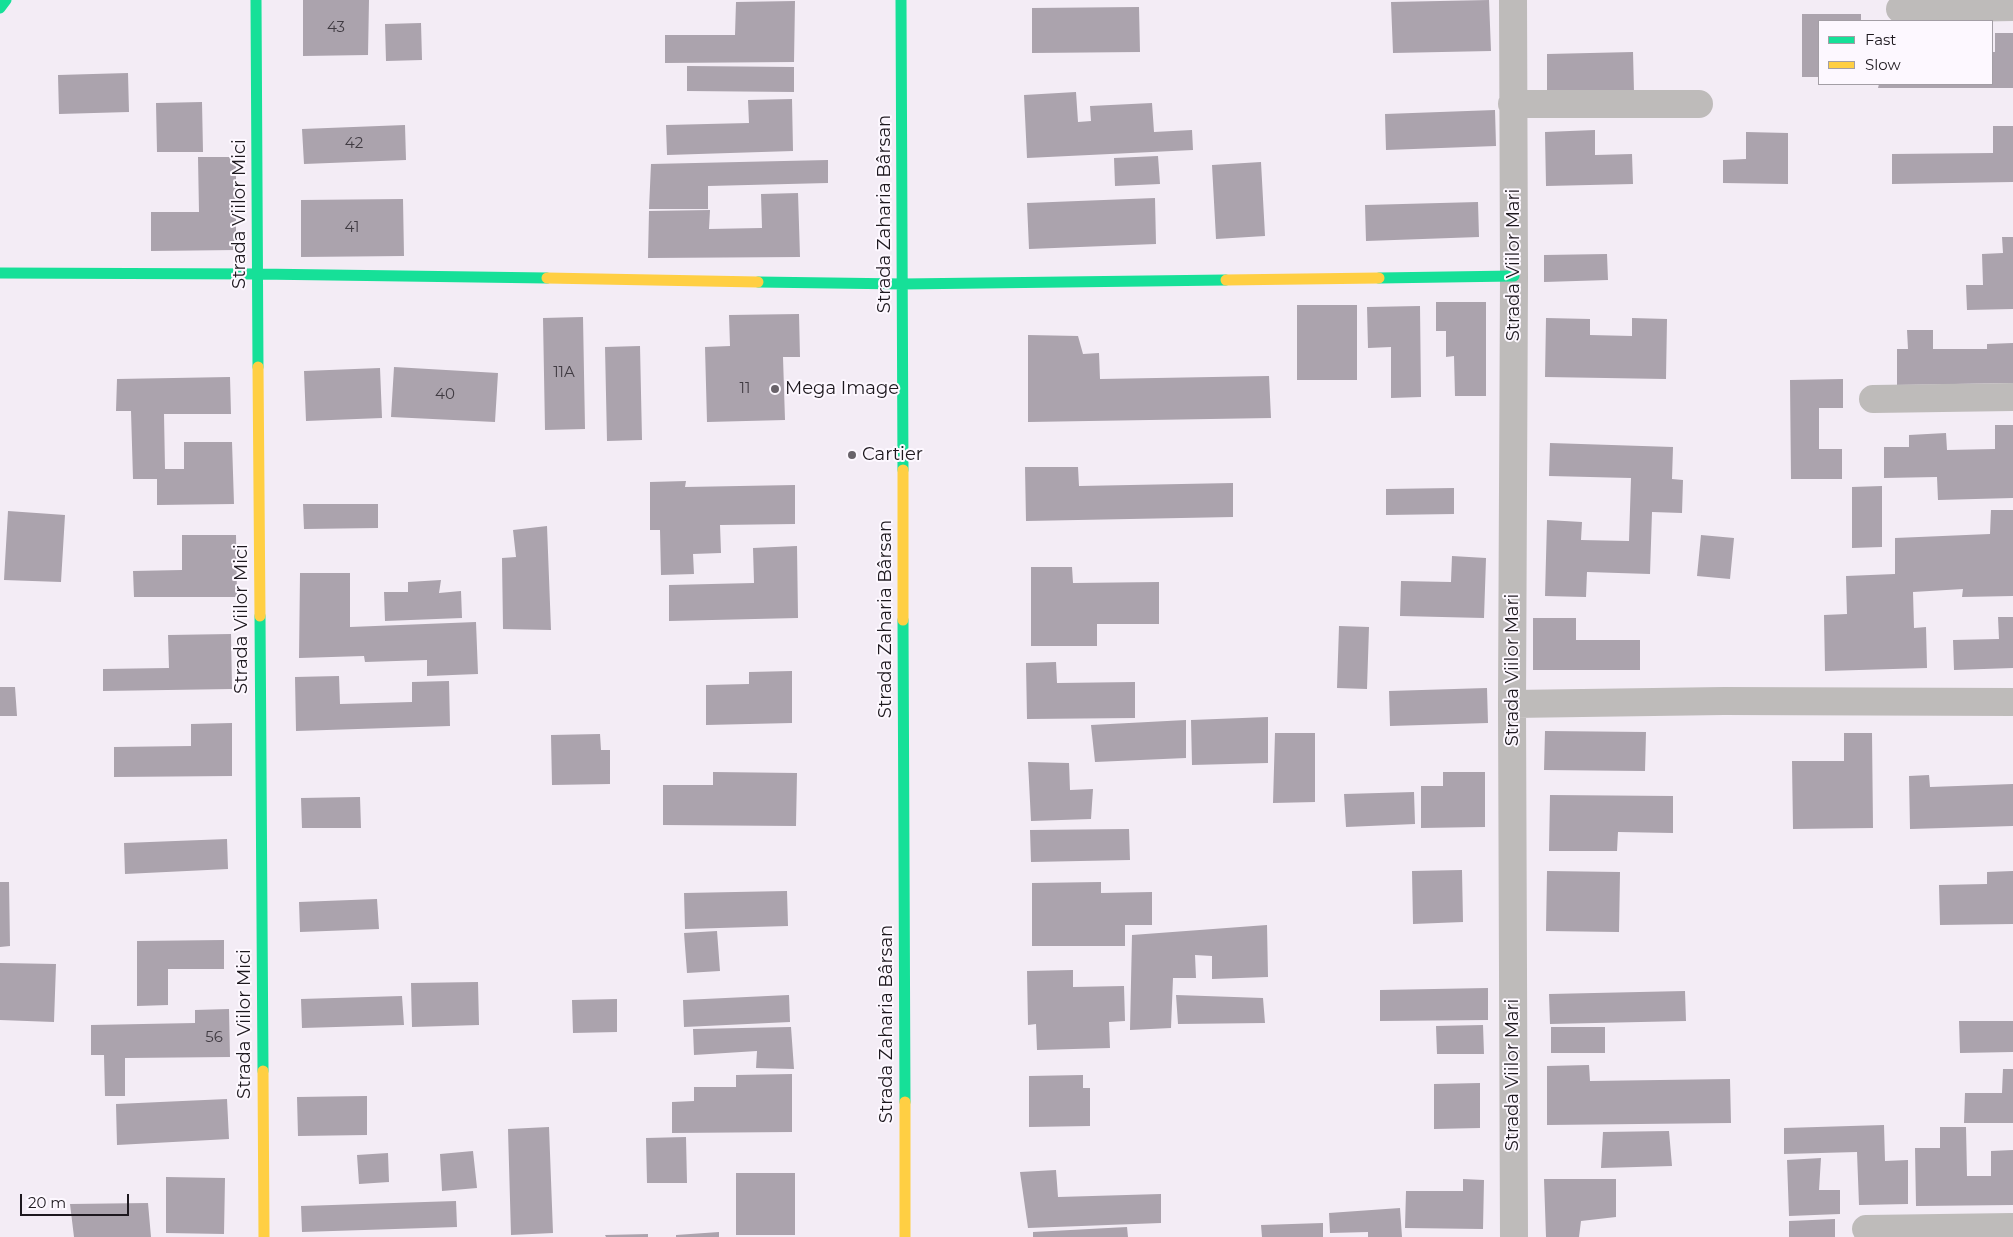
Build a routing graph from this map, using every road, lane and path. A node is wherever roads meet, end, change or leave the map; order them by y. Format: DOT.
graph roads {
  1 [pos="6,0"];
  2 [pos="256,0"];
  3 [pos="901,0"];
  4 [pos="1512,0"];
  5 [pos="2013,7"];
  6 [pos="0,8"];
  7 [pos="1900,9"];
  8 [pos="1512,104"];
  9 [pos="1699,104"];
  10 [pos="0,273"];
  11 [pos="258,274"];
  12 [pos="1514,276"];
  13 [pos="903,284"];
  14 [pos="2013,397"];
  15 [pos="1873,399"];
  16 [pos="2013,702"];
  17 [pos="1512,704"];
  18 [pos="2013,1227"];
  19 [pos="1866,1228"];
  20 [pos="264,1237"];
  21 [pos="905,1237"];
  22 [pos="1514,1237"];
  1 -- 6 [label="street"];
  2 -- 11 [label="street, Strada Viilor Mici"];
  3 -- 13 [label="street, Strada Zaharia Bârsan"];
  4 -- 8 [label="street, Strada Viilor Mari"];
  5 -- 7 [label="street"];
  8 -- 9 [label="street"];
  8 -- 12 [label="street, Strada Viilor Mari"];
  10 -- 11 [label="street"];
  11 -- 13 [label="street"];
  11 -- 20 [label="street, Strada Viilor Mici"];
  12 -- 13 [label="street"];
  12 -- 17 [label="street, Strada Viilor Mari"];
  13 -- 21 [label="street, Strada Zaharia Bârsan"];
  14 -- 15 [label="street"];
  16 -- 17 [label="street"];
  17 -- 22 [label="street, Strada Viilor Mari"];
  18 -- 19 [label="street"];
}
